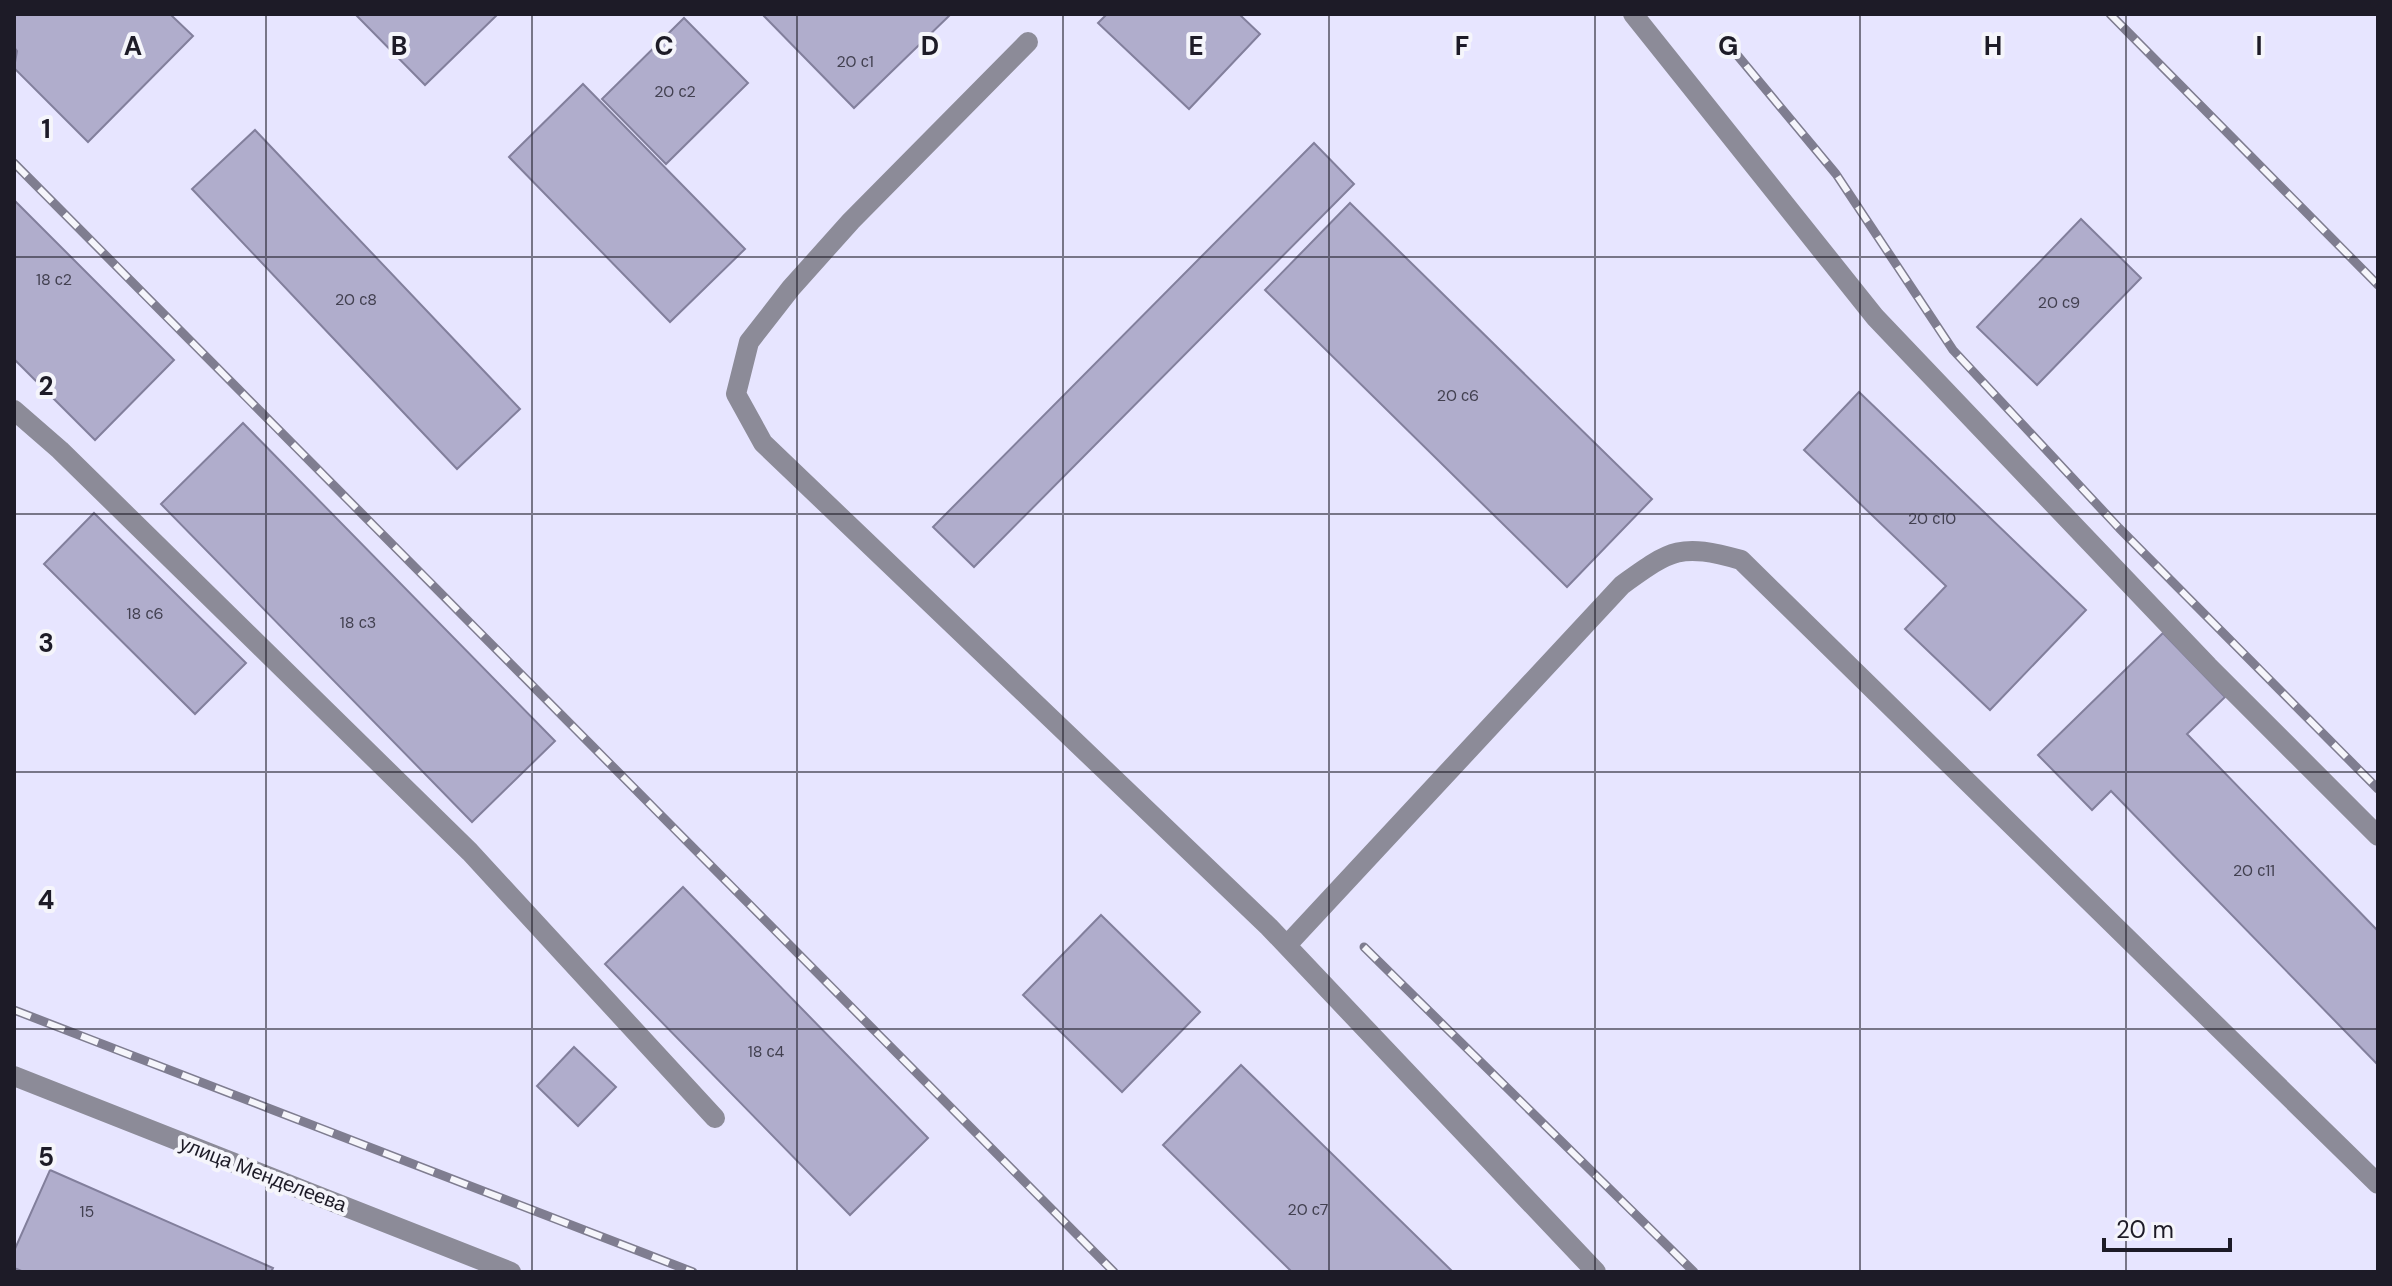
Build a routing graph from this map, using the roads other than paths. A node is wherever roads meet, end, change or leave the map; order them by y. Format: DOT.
graph roads {
  1 [pos="1633,14"];
  2 [pos="1028,42"];
  3 [pos="14,410"];
  4 [pos="2378,836"];
  5 [pos="1287,945"];
  6 [pos="14,1076"];
  7 [pos="715,1118"];
  8 [pos="2378,1184"];
  9 [pos="511,1272"];
  10 [pos="1596,1272"];
  1 -- 4 [label="street"];
  2 -- 5 [label="street"];
  3 -- 7 [label="street"];
  5 -- 8 [label="street"];
  5 -- 10 [label="street"];
  6 -- 9 [label="street, улица Менделеева"];
}
